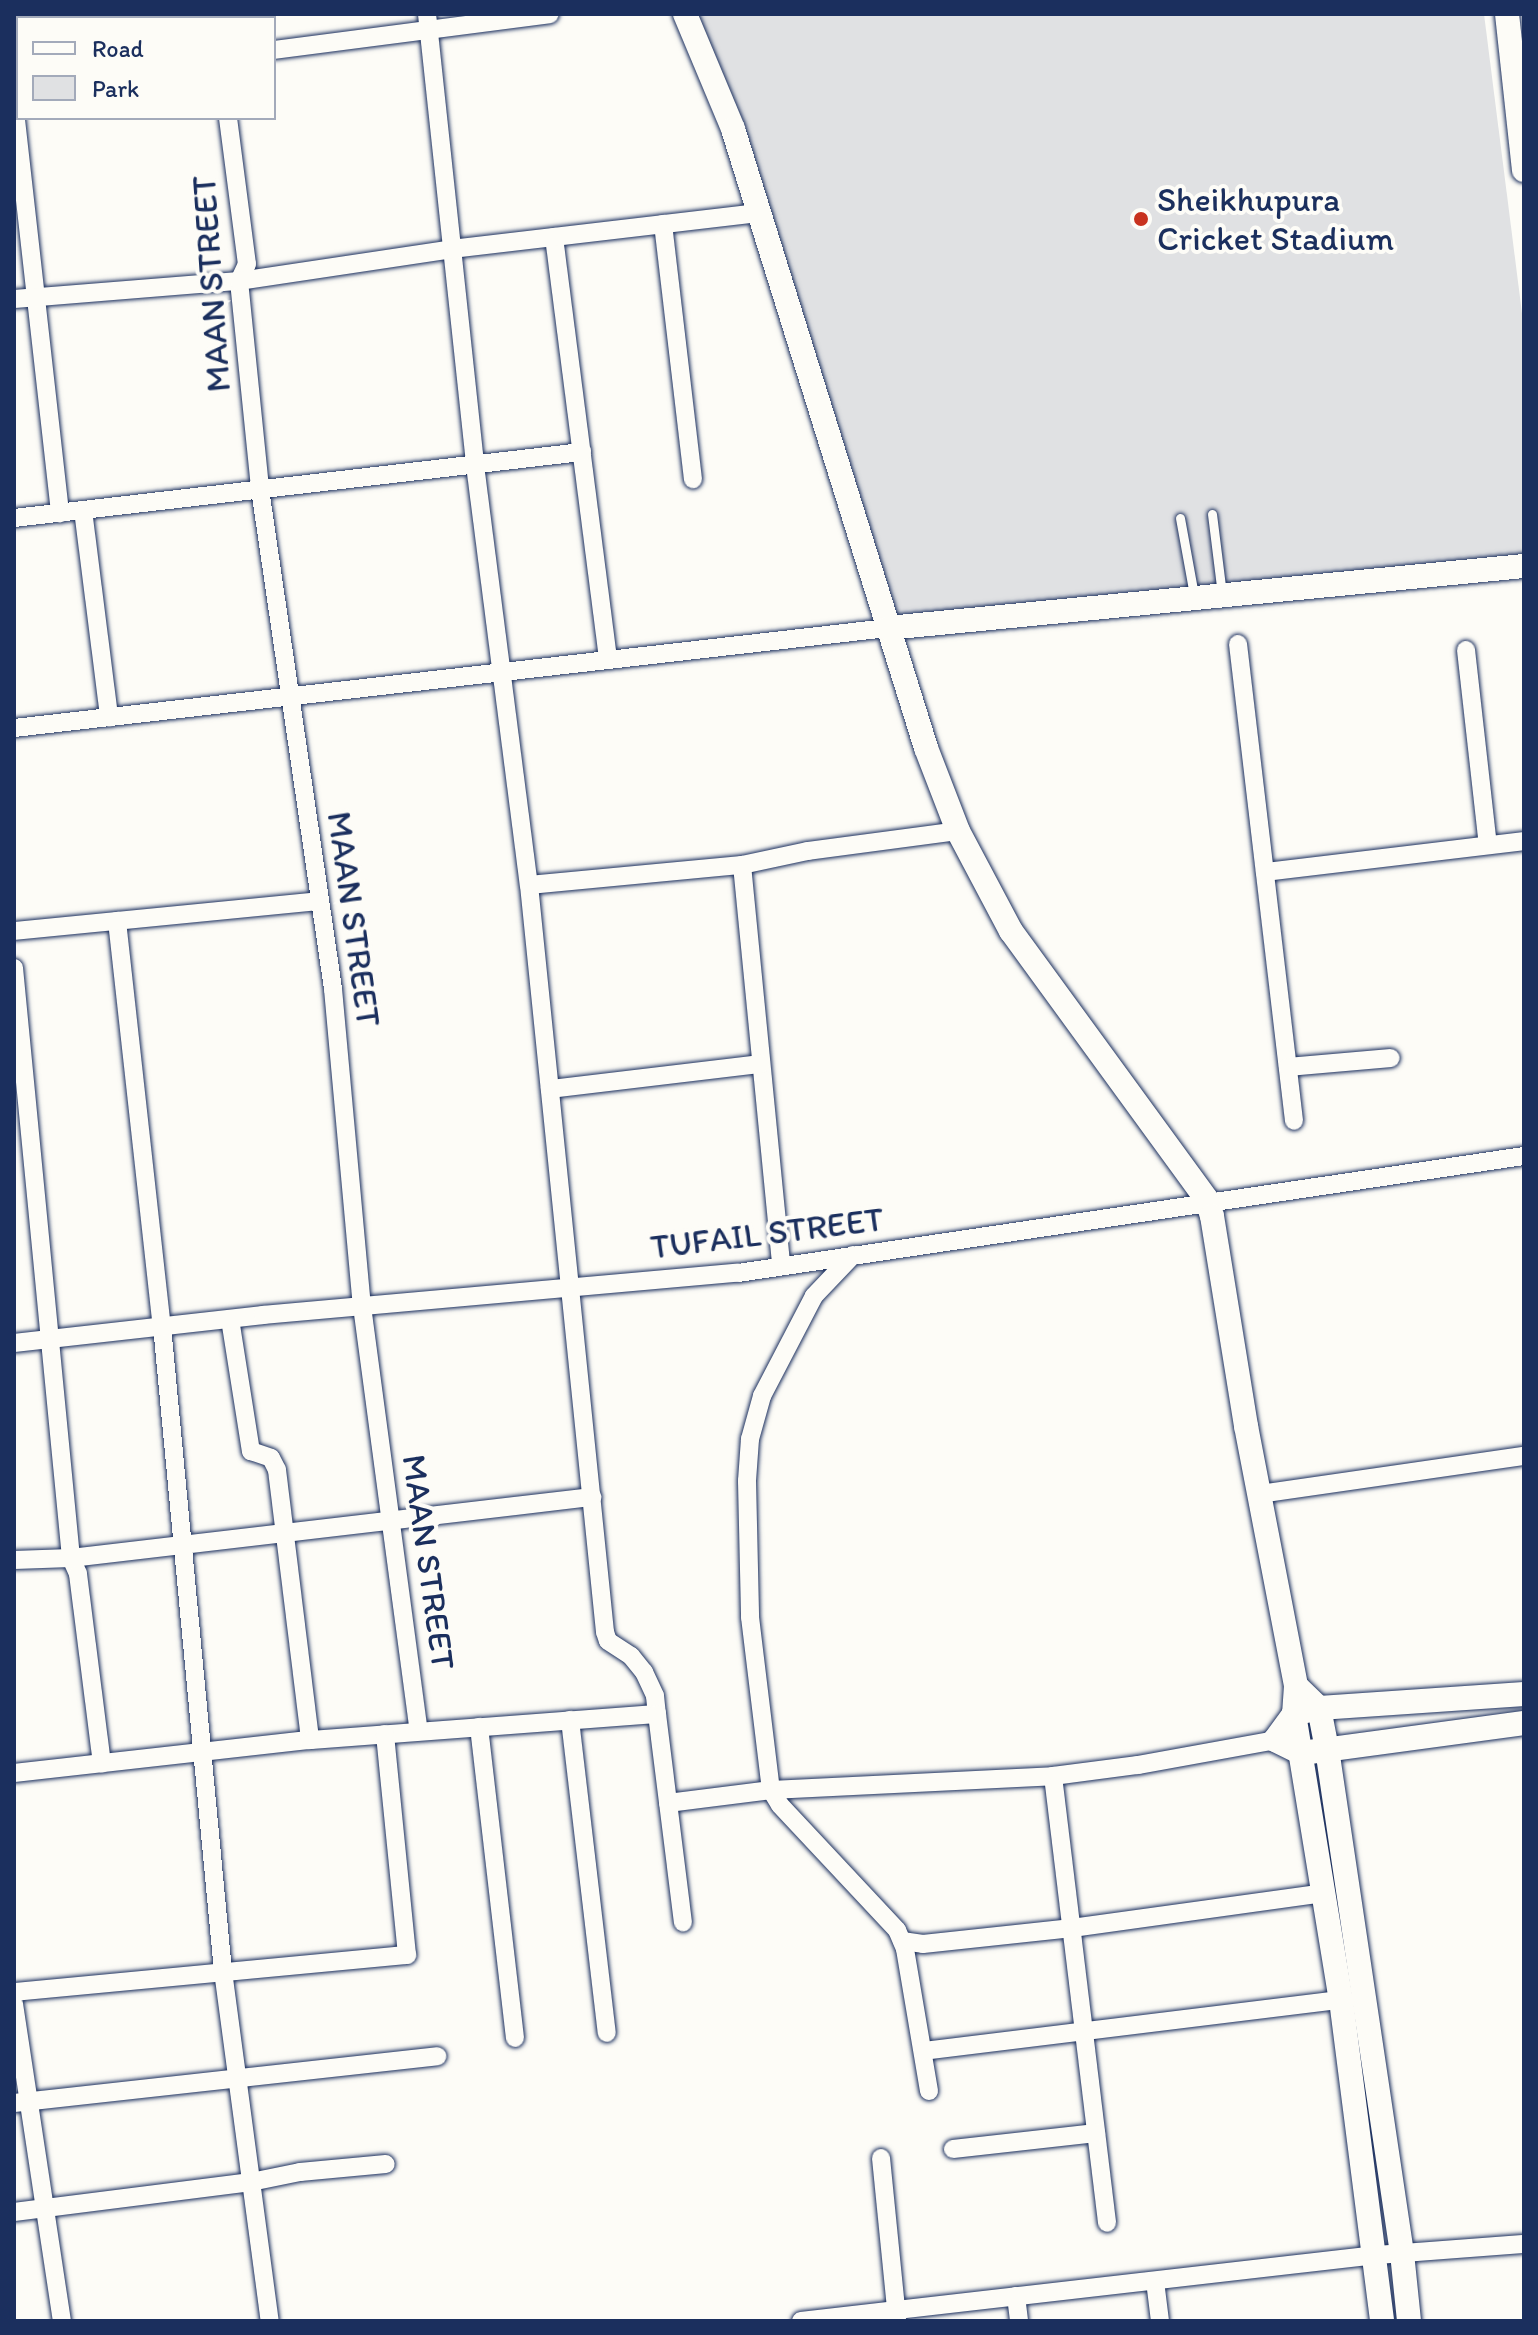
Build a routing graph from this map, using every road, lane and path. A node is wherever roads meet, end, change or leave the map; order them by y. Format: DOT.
graph roads {
  1 [pos="550,14"];
  2 [pos="685,14"];
  3 [pos="1507,14"];
  4 [pos="428,22"];
  5 [pos="276,50"];
  6 [pos="16,120"];
  7 [pos="228,120"];
  8 [pos="1524,170"];
  9 [pos="760,213"];
  10 [pos="663,224"];
  11 [pos="554,237"];
  12 [pos="452,249"];
  13 [pos="239,281"];
  14 [pos="36,297"];
  15 [pos="14,299"];
  16 [pos="582,452"];
  17 [pos="475,465"];
  18 [pos="693,479"];
  19 [pos="260,489"];
  20 [pos="83,510"];
  21 [pos="60,513"];
  22 [pos="1212,514"];
  23 [pos="14,518"];
  24 [pos="1180,518"];
  25 [pos="1524,566"];
  26 [pos="1222,596"];
  27 [pos="1194,599"];
  28 [pos="888,628"];
  29 [pos="1238,644"];
  30 [pos="1466,650"];
  31 [pos="608,660"];
  32 [pos="503,672"];
  33 [pos="289,696"];
  34 [pos="109,717"];
  35 [pos="14,728"];
  36 [pos="958,831"];
  37 [pos="1524,841"];
  38 [pos="1488,845"];
  39 [pos="742,865"];
  40 [pos="1265,872"];
  41 [pos="529,885"];
  42 [pos="320,901"];
  43 [pos="117,921"];
  44 [pos="14,931"];
  45 [pos="14,968"];
  46 [pos="1391,1058"];
  47 [pos="761,1064"];
  48 [pos="1288,1067"];
  49 [pos="550,1089"];
  50 [pos="1294,1121"];
  51 [pos="1524,1156"];
  52 [pos="1207,1200"];
  53 [pos="853,1255"];
  54 [pos="781,1266"];
  55 [pos="570,1288"];
  56 [pos="362,1306"];
  57 [pos="230,1319"];
  58 [pos="162,1326"];
  59 [pos="50,1339"];
  60 [pos="14,1343"];
  61 [pos="1524,1456"];
  62 [pos="1259,1494"];
  63 [pos="592,1497"];
  64 [pos="391,1520"];
  65 [pos="285,1532"];
  66 [pos="182,1545"];
  67 [pos="71,1558"];
  68 [pos="14,1560"];
  69 [pos="1296,1686"];
  70 [pos="1524,1694"];
  71 [pos="1319,1708"];
  72 [pos="657,1714"];
  73 [pos="1294,1714"];
  74 [pos="570,1720"];
  75 [pos="1524,1723"];
  76 [pos="479,1727"];
  77 [pos="419,1731"];
  78 [pos="385,1734"];
  79 [pos="310,1740"];
  80 [pos="1275,1740"];
  81 [pos="1327,1749"];
  82 [pos="200,1752"];
  83 [pos="1302,1753"];
  84 [pos="102,1763"];
  85 [pos="14,1773"];
  86 [pos="1053,1776"];
  87 [pos="771,1790"];
  88 [pos="668,1803"];
  89 [pos="1324,1893"];
  90 [pos="683,1922"];
  91 [pos="1072,1928"];
  92 [pos="902,1941"];
  93 [pos="223,1971"];
  94 [pos="14,1992"];
  95 [pos="1341,2000"];
  96 [pos="14,2004"];
  97 [pos="607,2033"];
  98 [pos="1083,2034"];
  99 [pos="515,2038"];
  100 [pos="923,2051"];
  101 [pos="437,2056"];
  102 [pos="237,2075"];
  103 [pos="929,2091"];
  104 [pos="22,2102"];
  105 [pos="1096,2133"];
  106 [pos="953,2149"];
  107 [pos="881,2158"];
  108 [pos="386,2164"];
  109 [pos="251,2182"];
  110 [pos="47,2209"];
  111 [pos="14,2212"];
  112 [pos="1107,2223"];
  113 [pos="1524,2244"];
  114 [pos="1402,2253"];
  115 [pos="1376,2255"];
  116 [pos="1155,2281"];
  117 [pos="1016,2296"];
  118 [pos="897,2315"];
  119 [pos="62,2321"];
  120 [pos="270,2321"];
  121 [pos="801,2321"];
  122 [pos="1019,2321"];
  123 [pos="1160,2321"];
  124 [pos="1382,2321"];
  125 [pos="1409,2321"];
  1 -- 4 [label="street"];
  2 -- 9 [label="street"];
  3 -- 8 [label="street"];
  4 -- 5 [label="street"];
  4 -- 12 [label="street"];
  6 -- 14 [label="street"];
  7 -- 13 [label="street, MAAN STREET"];
  9 -- 10 [label="street"];
  9 -- 28 [label="street"];
  10 -- 11 [label="street"];
  10 -- 18 [label="street"];
  11 -- 12 [label="street"];
  11 -- 16 [label="street"];
  12 -- 13 [label="street"];
  12 -- 17 [label="street"];
  13 -- 14 [label="street"];
  13 -- 19 [label="street, MAAN STREET"];
  14 -- 15 [label="street"];
  14 -- 21 [label="street"];
  16 -- 17 [label="street"];
  16 -- 31 [label="street"];
  17 -- 19 [label="street"];
  17 -- 32 [label="street"];
  19 -- 20 [label="street"];
  19 -- 33 [label="street, MAAN STREET"];
  20 -- 21 [label="street"];
  20 -- 34 [label="street"];
  21 -- 23 [label="street"];
  22 -- 26 [label="lane"];
  24 -- 27 [label="lane"];
  25 -- 26 [label="street"];
  26 -- 27 [label="street"];
  27 -- 28 [label="street"];
  28 -- 31 [label="street"];
  28 -- 36 [label="street"];
  29 -- 40 [label="street"];
  30 -- 38 [label="street"];
  31 -- 32 [label="street"];
  32 -- 33 [label="street"];
  32 -- 41 [label="street"];
  33 -- 34 [label="street"];
  33 -- 42 [label="street, MAAN STREET"];
  34 -- 35 [label="street"];
  36 -- 39 [label="street"];
  36 -- 52 [label="street"];
  37 -- 38 [label="street"];
  38 -- 40 [label="street"];
  39 -- 41 [label="street"];
  39 -- 47 [label="street"];
  40 -- 48 [label="street"];
  41 -- 49 [label="street"];
  42 -- 43 [label="street"];
  42 -- 56 [label="street, MAAN STREET"];
  43 -- 44 [label="street"];
  43 -- 58 [label="street"];
  45 -- 59 [label="street"];
  46 -- 48 [label="street"];
  47 -- 49 [label="street"];
  47 -- 54 [label="street"];
  48 -- 50 [label="street"];
  49 -- 55 [label="street"];
  51 -- 52 [label="street, TUFAIL STREET"];
  52 -- 53 [label="street, TUFAIL STREET"];
  52 -- 62 [label="street"];
  53 -- 54 [label="street, TUFAIL STREET"];
  53 -- 87 [label="street"];
  54 -- 55 [label="street, TUFAIL STREET"];
  55 -- 56 [label="street, TUFAIL STREET"];
  55 -- 63 [label="street"];
  56 -- 57 [label="street, TUFAIL STREET"];
  56 -- 64 [label="street, MAAN STREET"];
  57 -- 58 [label="street, TUFAIL STREET"];
  57 -- 65 [label="street"];
  58 -- 59 [label="street, TUFAIL STREET"];
  58 -- 66 [label="street"];
  59 -- 60 [label="street, TUFAIL STREET"];
  59 -- 67 [label="street"];
  61 -- 62 [label="street"];
  62 -- 69 [label="street"];
  63 -- 64 [label="street"];
  63 -- 72 [label="street"];
  64 -- 65 [label="street"];
  64 -- 77 [label="street, MAAN STREET"];
  65 -- 66 [label="street"];
  65 -- 79 [label="street"];
  66 -- 67 [label="street"];
  66 -- 82 [label="street"];
  67 -- 68 [label="street"];
  67 -- 84 [label="street"];
  69 -- 71 [label="street"];
  69 -- 73 [label="street"];
  70 -- 71 [label="street"];
  71 -- 73 [label="street"];
  71 -- 81 [label="street"];
  72 -- 74 [label="street"];
  72 -- 88 [label="street"];
  73 -- 80 [label="street"];
  73 -- 83 [label="street"];
  74 -- 76 [label="street"];
  74 -- 97 [label="street"];
  75 -- 81 [label="street"];
  76 -- 77 [label="street"];
  76 -- 99 [label="street"];
  77 -- 78 [label="street"];
  78 -- 79 [label="street"];
  78 -- 93 [label="street"];
  79 -- 82 [label="street"];
  80 -- 83 [label="street"];
  80 -- 86 [label="street"];
  81 -- 83 [label="street"];
  81 -- 114 [label="street"];
  82 -- 84 [label="street"];
  82 -- 93 [label="street"];
  83 -- 89 [label="street"];
  84 -- 85 [label="street"];
  86 -- 87 [label="street"];
  86 -- 91 [label="street"];
  87 -- 88 [label="street"];
  87 -- 92 [label="street"];
  88 -- 90 [label="street"];
  89 -- 91 [label="street"];
  89 -- 95 [label="street"];
  91 -- 92 [label="street"];
  91 -- 98 [label="street"];
  92 -- 100 [label="street"];
  93 -- 94 [label="street"];
  93 -- 102 [label="street"];
  95 -- 98 [label="street"];
  95 -- 115 [label="street"];
  96 -- 104 [label="street"];
  98 -- 100 [label="street"];
  98 -- 105 [label="street"];
  100 -- 103 [label="street"];
  101 -- 102 [label="street"];
  102 -- 104 [label="street"];
  102 -- 109 [label="street"];
  104 -- 110 [label="street"];
  105 -- 106 [label="street"];
  105 -- 112 [label="street"];
  107 -- 118 [label="street"];
  108 -- 109 [label="street"];
  109 -- 110 [label="street"];
  109 -- 120 [label="street"];
  110 -- 111 [label="street"];
  110 -- 119 [label="street"];
  113 -- 114 [label="street"];
  114 -- 115 [label="street"];
  114 -- 125 [label="street"];
  115 -- 116 [label="street"];
  115 -- 124 [label="street"];
  116 -- 117 [label="street"];
  116 -- 123 [label="street"];
  117 -- 118 [label="street"];
  117 -- 122 [label="street"];
  118 -- 121 [label="street"];
}
